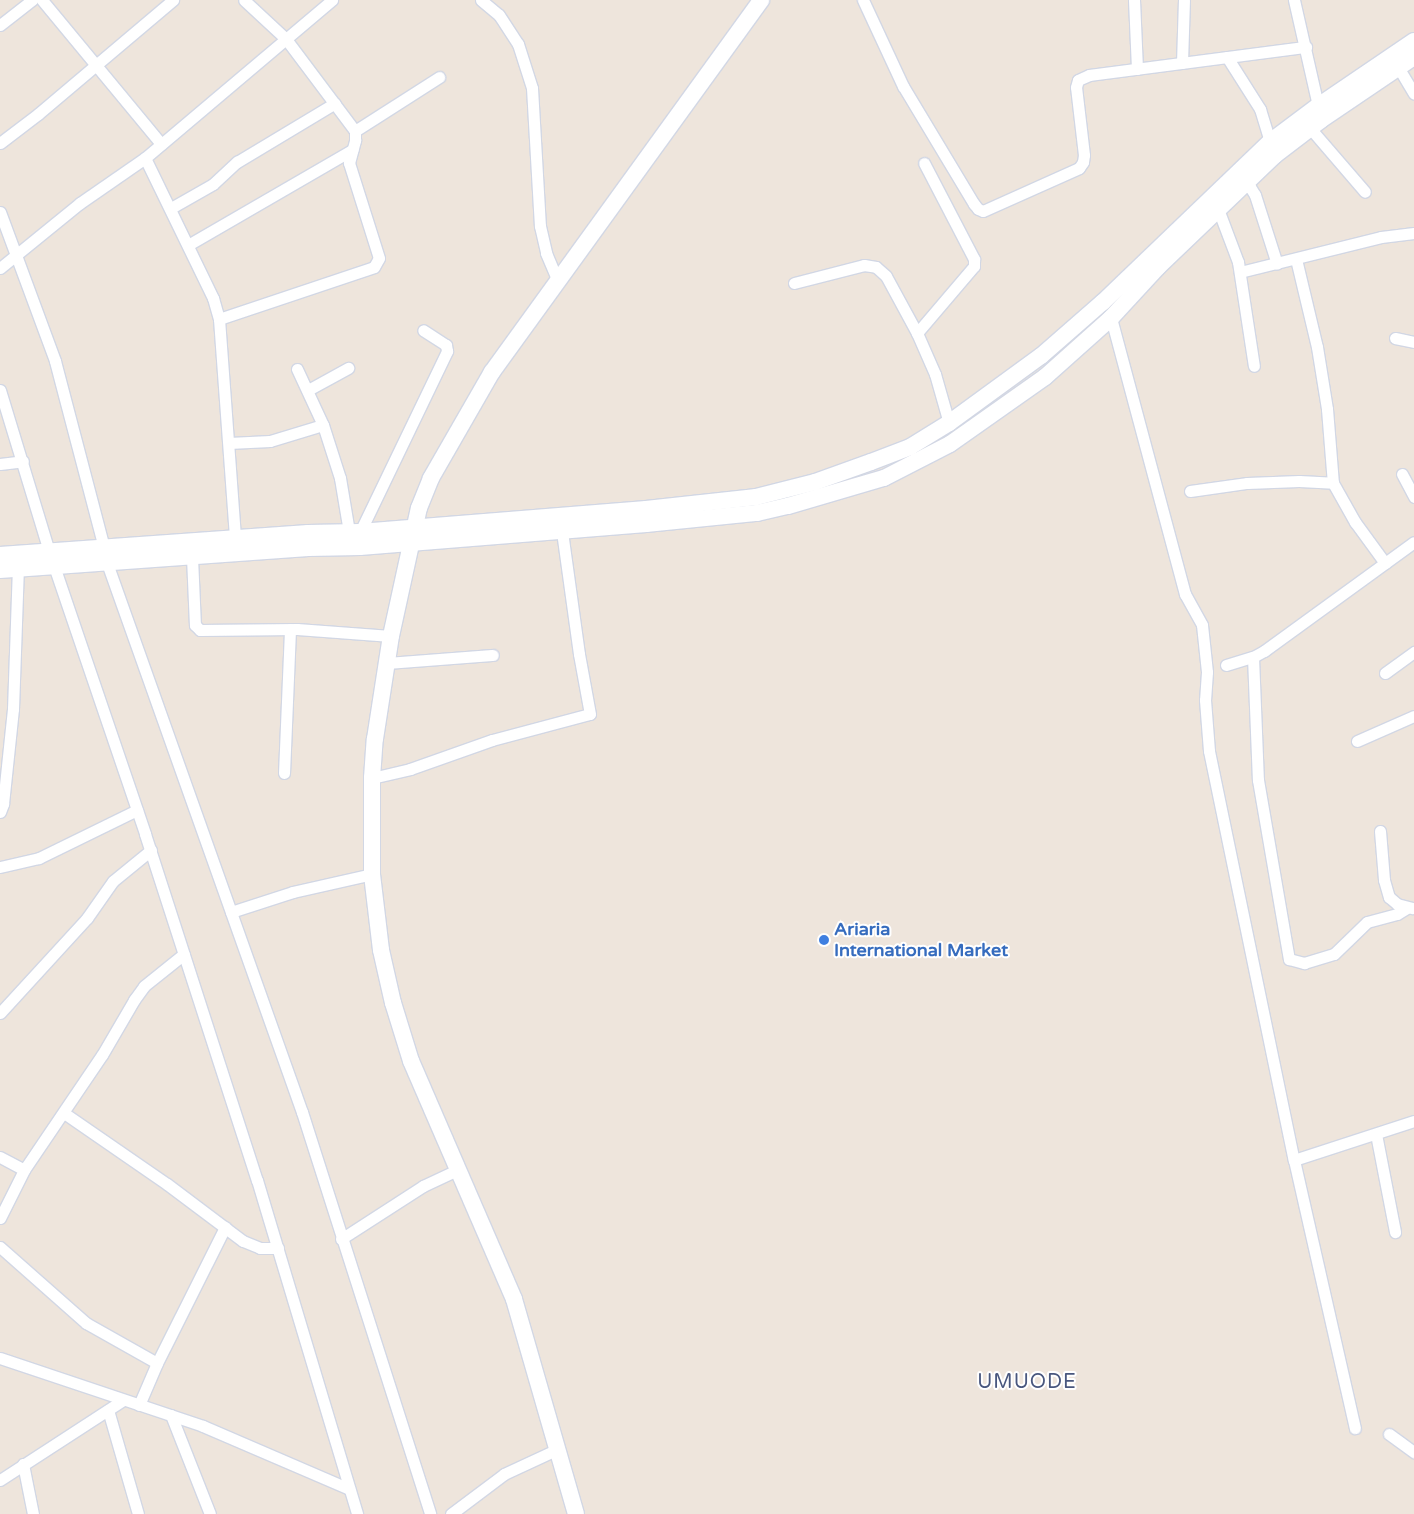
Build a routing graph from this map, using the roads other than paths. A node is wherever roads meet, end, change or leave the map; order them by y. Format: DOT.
graph roads {
  1 [pos="32,0"];
  2 [pos="42,0"];
  3 [pos="173,0"];
  4 [pos="244,0"];
  5 [pos="332,0"];
  6 [pos="481,0"];
  7 [pos="863,0"];
  8 [pos="1134,0"];
  9 [pos="1184,0"];
  10 [pos="1294,0"];
  11 [pos="758,2"];
  12 [pos="0,25"];
  13 [pos="286,38"];
  14 [pos="1414,41"];
  15 [pos="1306,47"];
  16 [pos="1227,57"];
  17 [pos="1414,57"];
  18 [pos="1182,63"];
  19 [pos="95,65"];
  20 [pos="1398,67"];
  21 [pos="1137,69"];
  22 [pos="439,77"];
  23 [pos="1414,94"];
  24 [pos="335,103"];
  25 [pos="1318,106"];
  26 [pos="1310,128"];
  27 [pos="355,131"];
  28 [pos="0,142"];
  29 [pos="1270,142"];
  30 [pos="161,144"];
  31 [pos="352,150"];
  32 [pos="144,158"];
  33 [pos="924,164"];
  34 [pos="1241,187"];
  35 [pos="1365,192"];
  36 [pos="171,208"];
  37 [pos="1218,209"];
  38 [pos="0,212"];
  39 [pos="1414,233"];
  40 [pos="188,245"];
  41 [pos="17,256"];
  42 [pos="1296,259"];
  43 [pos="1277,264"];
  44 [pos="0,268"];
  45 [pos="1240,272"];
  46 [pos="558,279"];
  47 [pos="794,283"];
  48 [pos="1111,318"];
  49 [pos="219,319"];
  50 [pos="423,330"];
  51 [pos="917,333"];
  52 [pos="1396,338"];
  53 [pos="1414,342"];
  54 [pos="1254,366"];
  55 [pos="348,368"];
  56 [pos="297,369"];
  57 [pos="0,390"];
  58 [pos="308,390"];
  59 [pos="949,423"];
  60 [pos="323,425"];
  61 [pos="229,443"];
  62 [pos="23,461"];
  63 [pos="0,464"];
  64 [pos="1402,474"];
  65 [pos="1333,483"];
  66 [pos="1190,490"];
  67 [pos="1414,497"];
  68 [pos="562,531"];
  69 [pos="355,532"];
  70 [pos="414,534"];
  71 [pos="235,538"];
  72 [pos="1414,542"];
  73 [pos="0,555"];
  74 [pos="106,555"];
  75 [pos="192,556"];
  76 [pos="51,559"];
  77 [pos="1385,563"];
  78 [pos="18,569"];
  79 [pos="0,570"];
  80 [pos="290,629"];
  81 [pos="391,636"];
  82 [pos="1414,652"];
  83 [pos="493,655"];
  84 [pos="1253,658"];
  85 [pos="386,663"];
  86 [pos="1226,665"];
  87 [pos="1385,673"];
  88 [pos="1414,716"];
  89 [pos="1357,741"];
  90 [pos="284,773"];
  91 [pos="372,778"];
  92 [pos="137,810"];
  93 [pos="0,812"];
  94 [pos="1380,831"];
  95 [pos="151,850"];
  96 [pos="0,867"];
  97 [pos="372,874"];
  98 [pos="1410,908"];
  99 [pos="231,912"];
  100 [pos="184,954"];
  101 [pos="0,1013"];
  102 [pos="64,1113"];
  103 [pos="1414,1121"];
  104 [pos="1376,1134"];
  105 [pos="0,1157"];
  106 [pos="1294,1160"];
  107 [pos="459,1169"];
  108 [pos="24,1170"];
  109 [pos="0,1218"];
  110 [pos="225,1227"];
  111 [pos="1395,1232"];
  112 [pos="341,1239"];
  113 [pos="0,1247"];
  114 [pos="278,1248"];
  115 [pos="0,1358"];
  116 [pos="157,1363"];
  117 [pos="123,1400"];
  118 [pos="139,1405"];
  119 [pos="108,1410"];
  120 [pos="172,1415"];
  121 [pos="1355,1428"];
  122 [pos="1389,1434"];
  123 [pos="558,1449"];
  124 [pos="1414,1452"];
  125 [pos="23,1464"];
  126 [pos="0,1480"];
  127 [pos="349,1489"];
  128 [pos="33,1514"];
  129 [pos="138,1514"];
  130 [pos="210,1514"];
  131 [pos="357,1514"];
  132 [pos="430,1514"];
  133 [pos="451,1514"];
  134 [pos="576,1514"];
  1 -- 12 [label="street"];
  2 -- 19 [label="street"];
  3 -- 19 [label="street"];
  4 -- 13 [label="street"];
  5 -- 13 [label="street"];
  6 -- 46 [label="street"];
  7 -- 21 [label="street"];
  8 -- 21 [label="street"];
  9 -- 18 [label="street"];
  10 -- 15 [label="street"];
  11 -- 46 [label="main road"];
  13 -- 24 [label="street"];
  13 -- 30 [label="street"];
  14 -- 25 [label="main road"];
  15 -- 16 [label="street"];
  15 -- 25 [label="street"];
  16 -- 18 [label="street"];
  16 -- 29 [label="street"];
  17 -- 20 [label="main road"];
  18 -- 21 [label="street"];
  19 -- 28 [label="street"];
  19 -- 30 [label="street"];
  20 -- 23 [label="street"];
  20 -- 26 [label="main road"];
  22 -- 27 [label="street"];
  24 -- 27 [label="street"];
  24 -- 36 [label="street"];
  25 -- 29 [label="main road"];
  26 -- 34 [label="main road"];
  26 -- 35 [label="street"];
  27 -- 31 [label="street"];
  29 -- 59 [label="main road"];
  30 -- 32 [label="street"];
  31 -- 40 [label="street"];
  31 -- 49 [label="street"];
  32 -- 36 [label="street"];
  32 -- 41 [label="street"];
  33 -- 51 [label="street"];
  34 -- 37 [label="main road"];
  34 -- 43 [label="street"];
  36 -- 40 [label="street"];
  37 -- 45 [label="street"];
  37 -- 48 [label="main road"];
  38 -- 41 [label="street"];
  39 -- 42 [label="street"];
  40 -- 49 [label="street"];
  41 -- 44 [label="street"];
  41 -- 74 [label="street"];
  42 -- 43 [label="street"];
  42 -- 65 [label="street"];
  43 -- 45 [label="street"];
  45 -- 54 [label="street"];
  46 -- 70 [label="main road"];
  47 -- 51 [label="street"];
  48 -- 68 [label="main road"];
  48 -- 106 [label="street"];
  49 -- 61 [label="street"];
  50 -- 69 [label="street"];
  51 -- 59 [label="street"];
  52 -- 53 [label="street"];
  55 -- 58 [label="street"];
  56 -- 58 [label="street"];
  57 -- 62 [label="street"];
  58 -- 60 [label="street"];
  59 -- 70 [label="main road"];
  60 -- 61 [label="street"];
  60 -- 69 [label="street"];
  61 -- 71 [label="street"];
  62 -- 63 [label="street"];
  62 -- 76 [label="street"];
  64 -- 67 [label="street"];
  65 -- 66 [label="street"];
  65 -- 77 [label="street"];
  68 -- 70 [label="main road"];
  68 -- 91 [label="street"];
  69 -- 70 [label="main road"];
  69 -- 71 [label="main road"];
  70 -- 75 [label="main road"];
  70 -- 81 [label="main road"];
  71 -- 74 [label="main road"];
  72 -- 77 [label="street"];
  73 -- 76 [label="main road"];
  74 -- 75 [label="main road"];
  74 -- 76 [label="main road"];
  74 -- 99 [label="street"];
  75 -- 80 [label="street"];
  76 -- 78 [label="main road"];
  76 -- 92 [label="street"];
  77 -- 84 [label="street"];
  78 -- 79 [label="main road"];
  78 -- 93 [label="street"];
  80 -- 81 [label="street"];
  80 -- 90 [label="street"];
  81 -- 85 [label="main road"];
  82 -- 87 [label="street"];
  83 -- 85 [label="street"];
  84 -- 86 [label="street"];
  84 -- 98 [label="street"];
  85 -- 91 [label="main road"];
  88 -- 89 [label="street"];
  91 -- 97 [label="main road"];
  92 -- 95 [label="street"];
  92 -- 96 [label="street"];
  94 -- 98 [label="street"];
  95 -- 100 [label="street"];
  95 -- 101 [label="street"];
  97 -- 99 [label="street"];
  97 -- 107 [label="main road"];
  99 -- 112 [label="street"];
  100 -- 102 [label="street"];
  100 -- 114 [label="street"];
  102 -- 108 [label="street"];
  102 -- 110 [label="street"];
  103 -- 104 [label="street"];
  104 -- 106 [label="street"];
  104 -- 111 [label="street"];
  105 -- 108 [label="street"];
  106 -- 121 [label="street"];
  107 -- 112 [label="street"];
  107 -- 123 [label="main road"];
  108 -- 109 [label="street"];
  110 -- 114 [label="street"];
  110 -- 116 [label="street"];
  112 -- 132 [label="street"];
  113 -- 116 [label="street"];
  114 -- 127 [label="street"];
  115 -- 117 [label="street"];
  116 -- 118 [label="street"];
  117 -- 118 [label="street"];
  117 -- 119 [label="street"];
  118 -- 120 [label="street"];
  119 -- 125 [label="street"];
  119 -- 129 [label="street"];
  120 -- 127 [label="street"];
  120 -- 130 [label="street"];
  122 -- 124 [label="street"];
  123 -- 133 [label="street"];
  123 -- 134 [label="main road"];
  125 -- 126 [label="street"];
  125 -- 128 [label="street"];
  127 -- 131 [label="street"];
}
